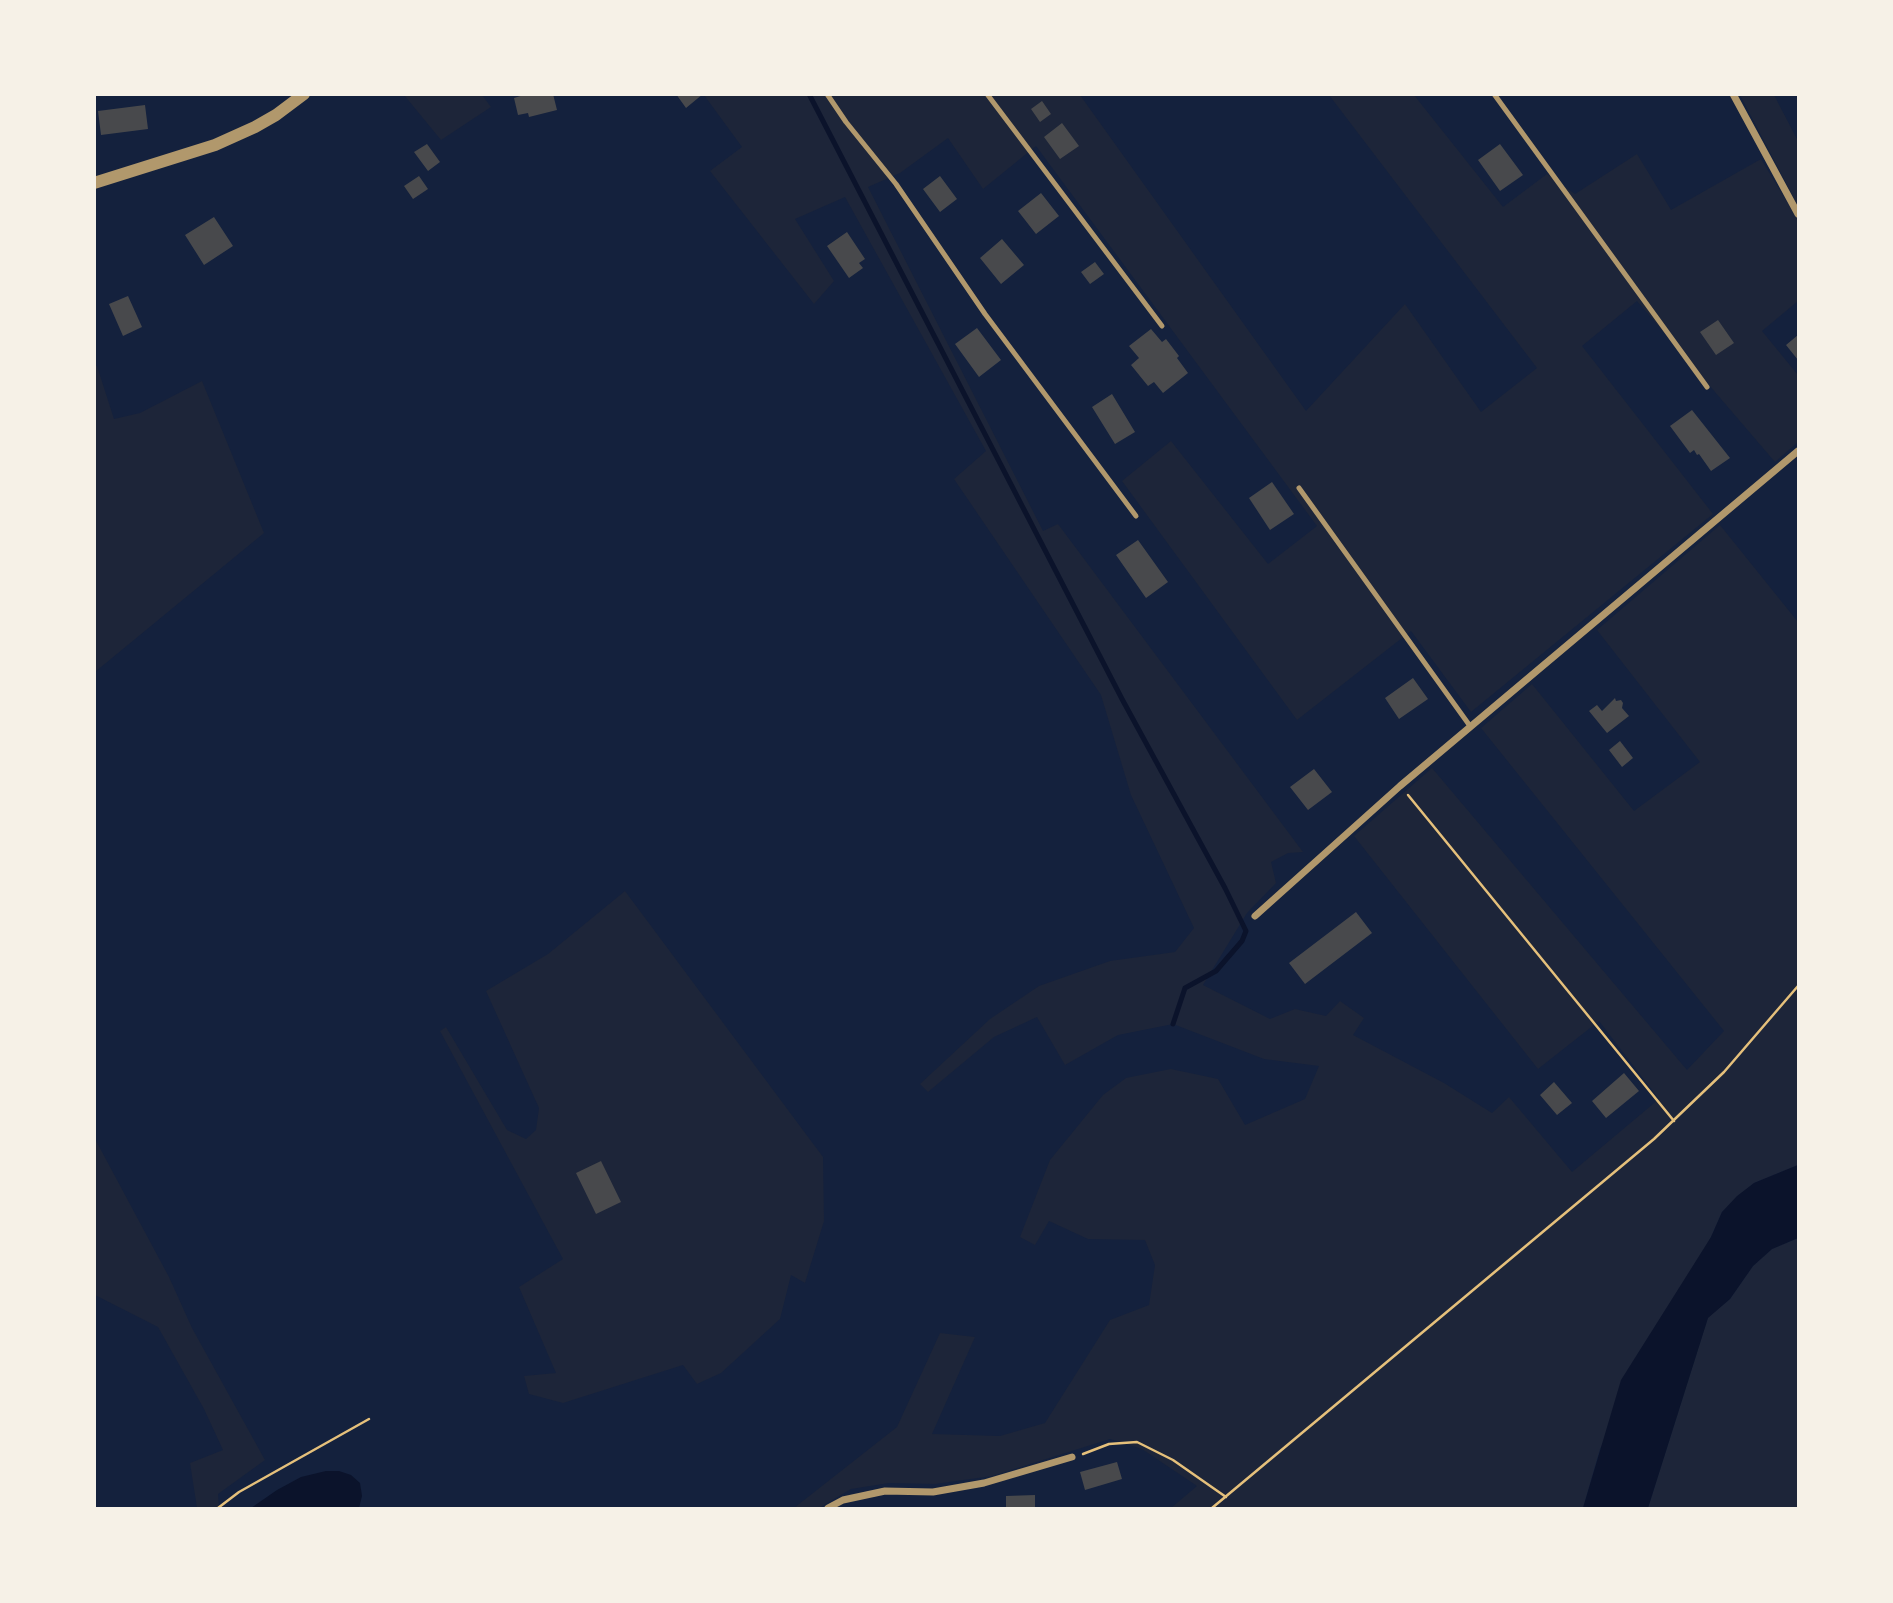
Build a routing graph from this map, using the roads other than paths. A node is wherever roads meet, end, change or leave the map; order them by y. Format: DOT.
graph roads {
  1 [pos="304,94"];
  2 [pos="827,94"];
  3 [pos="987,94"];
  4 [pos="1494,94"];
  5 [pos="1733,94"];
  6 [pos="94,183"];
  7 [pos="1798,214"];
  8 [pos="1162,326"];
  9 [pos="1706,387"];
  10 [pos="1798,451"];
  11 [pos="1299,488"];
  12 [pos="1136,516"];
  13 [pos="1470,726"];
  14 [pos="1255,916"];
  15 [pos="1072,1457"];
  16 [pos="828,1508"];
  1 -- 6 [label="street"];
  2 -- 12 [label="lane"];
  3 -- 8 [label="lane"];
  4 -- 9 [label="lane"];
  5 -- 7 [label="street"];
  10 -- 13 [label="street"];
  11 -- 13 [label="lane"];
  13 -- 14 [label="street"];
  15 -- 16 [label="street"];
}
